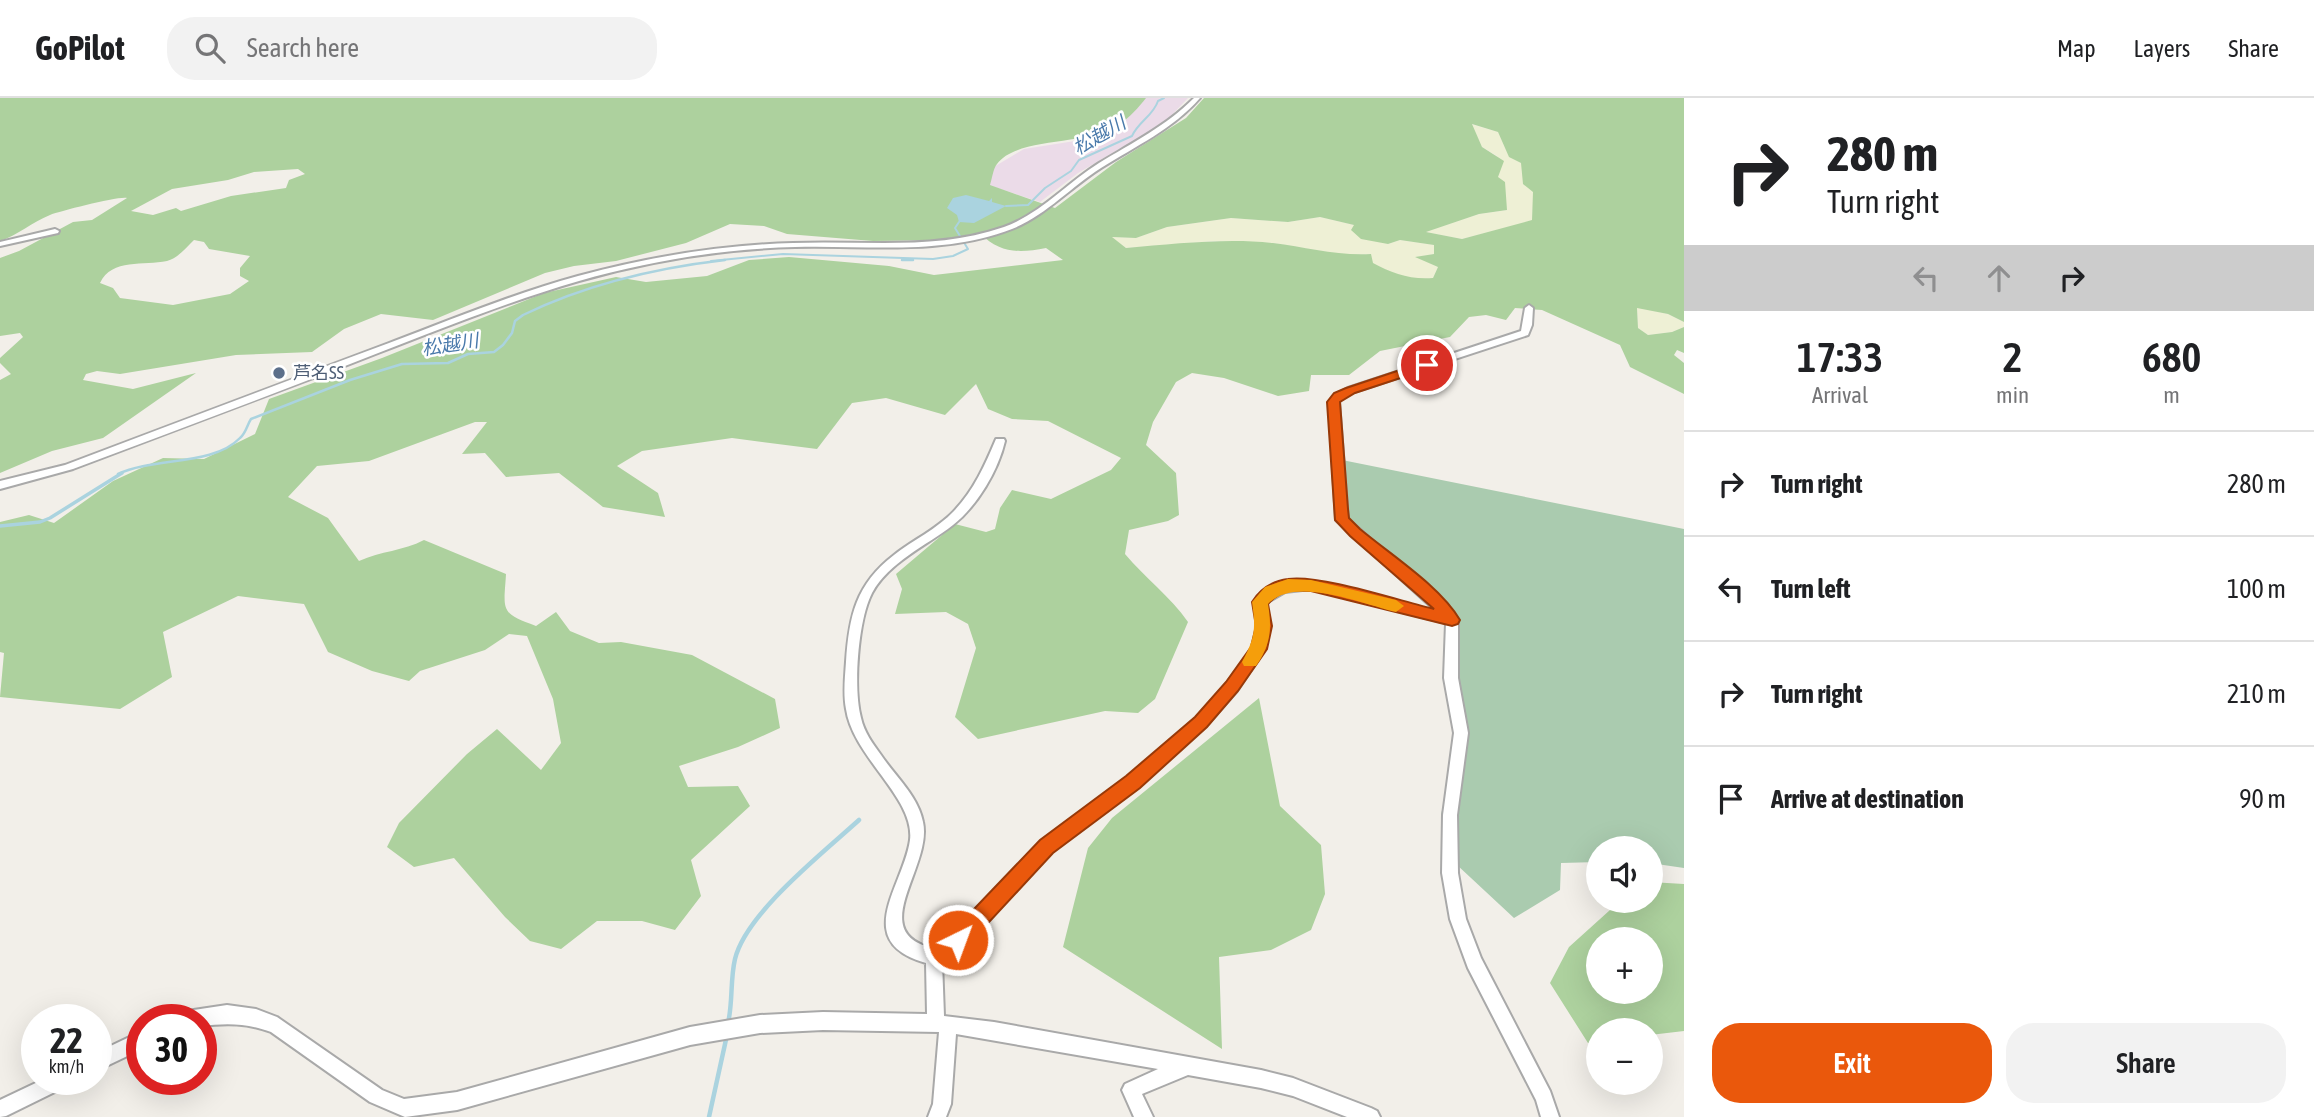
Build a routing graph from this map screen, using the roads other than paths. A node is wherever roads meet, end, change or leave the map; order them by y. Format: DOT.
graph roads {
  1 [pos="1197,98"];
  2 [pos="55,231"];
  3 [pos="0,244"];
  4 [pos="1529,309"];
  5 [pos="1000,441"];
  6 [pos="0,485"];
  7 [pos="1452,620"];
  8 [pos="934,957"];
  9 [pos="217,1016"];
  10 [pos="942,1024"];
  11 [pos="1187,1066"];
  12 [pos="30,1095"];
  13 [pos="0,1110"];
  14 [pos="404,1113"];
  15 [pos="937,1117"];
  16 [pos="1143,1117"];
  17 [pos="1371,1117"];
  18 [pos="1550,1117"];
  1 -- 6 [label="street"];
  2 -- 3 [label="street"];
  4 -- 7 [label="street"];
  5 -- 8 [label="street"];
  7 -- 8 [label="street"];
  7 -- 18 [label="street"];
  8 -- 10 [label="street"];
  9 -- 14 [label="street"];
  10 -- 11 [label="street"];
  10 -- 14 [label="street"];
  10 -- 15 [label="street"];
  11 -- 16 [label="street"];
  11 -- 17 [label="street"];
  12 -- 13 [label="street"];
}
